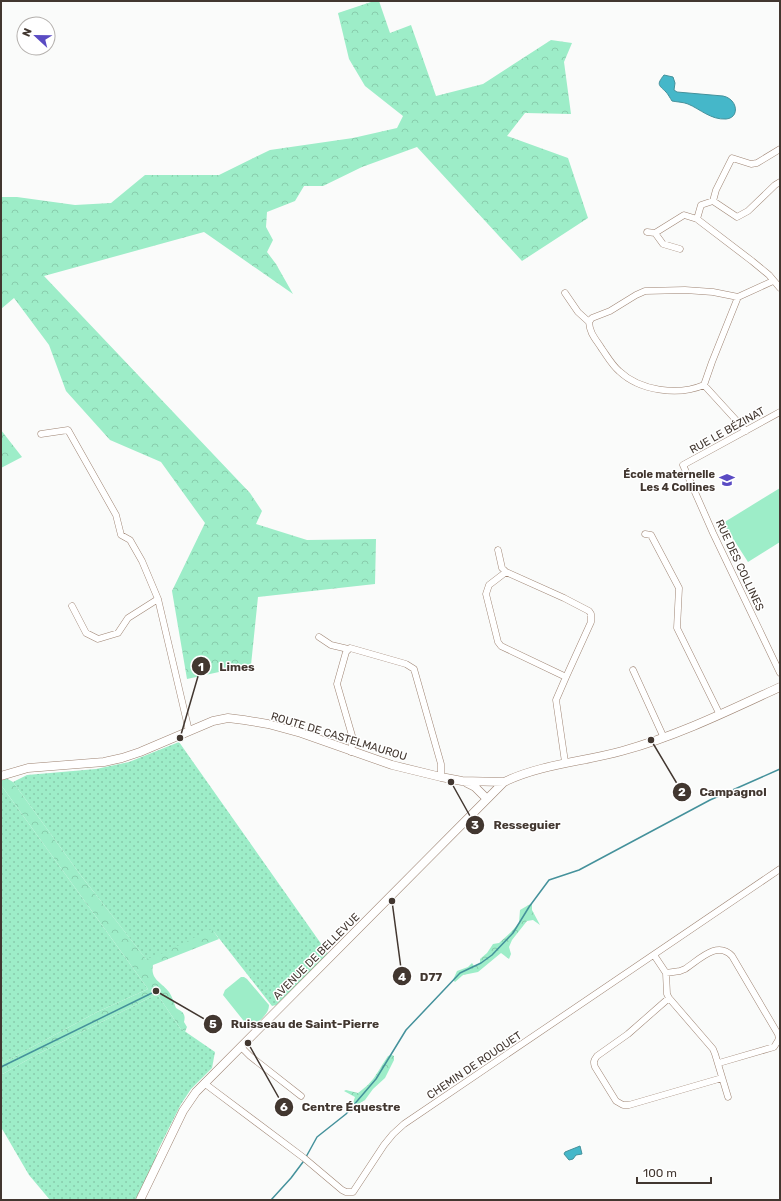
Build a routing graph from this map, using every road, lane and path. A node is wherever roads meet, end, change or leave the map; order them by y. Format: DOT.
graph roads {
  1 [pos="780,149"];
  2 [pos="780,182"];
  3 [pos="712,201"];
  4 [pos="698,219"];
  5 [pos="647,232"];
  6 [pos="655,233"];
  7 [pos="680,249"];
  8 [pos="773,281"];
  9 [pos="780,288"];
  10 [pos="565,292"];
  11 [pos="738,297"];
  12 [pos="589,322"];
  13 [pos="704,385"];
  14 [pos="780,412"];
  15 [pos="743,432"];
  16 [pos="41,434"];
  17 [pos="683,465"];
  18 [pos="646,534"];
  19 [pos="498,550"];
  20 [pos="506,572"];
  21 [pos="158,599"];
  22 [pos="72,606"];
  23 [pos="319,637"];
  24 [pos="348,649"];
  25 [pos="633,670"];
  26 [pos="780,673"];
  27 [pos="566,677"];
  28 [pos="780,687"];
  29 [pos="720,715"];
  30 [pos="189,731"];
  31 [pos="664,738"];
  32 [pos="351,752"];
  33 [pos="565,762"];
  34 [pos="1,776"];
  35 [pos="440,777"];
  36 [pos="462,781"];
  37 [pos="485,782"];
  38 [pos="504,782"];
  39 [pos="484,796"];
  40 [pos="780,869"];
  41 [pos="654,955"];
  42 [pos="666,973"];
  43 [pos="669,998"];
  44 [pos="241,1047"];
  45 [pos="719,1063"];
  46 [pos="722,1078"];
  47 [pos="204,1083"];
  48 [pos="301,1096"];
  49 [pos="728,1097"];
  50 [pos="140,1200"];
  1 -- 3 [label="street"];
  2 -- 3 [label="street"];
  3 -- 4 [label="street"];
  4 -- 6 [label="street"];
  4 -- 8 [label="street"];
  5 -- 6 [label="street"];
  6 -- 7 [label="street"];
  8 -- 9 [label="street"];
  8 -- 11 [label="street"];
  10 -- 12 [label="street"];
  11 -- 12 [label="street"];
  11 -- 13 [label="street"];
  12 -- 13 [label="street"];
  13 -- 15 [label="street"];
  14 -- 15 [label="street, RUE LE BÉZINAT"];
  15 -- 17 [label="street, RUE LE BÉZINAT"];
  16 -- 21 [label="street"];
  17 -- 26 [label="street, RUE DES COLLINES"];
  18 -- 29 [label="street"];
  19 -- 20 [label="street"];
  20 -- 27 [label="street"];
  20 -- 27 [label="street"];
  21 -- 22 [label="street"];
  21 -- 30 [label="street"];
  23 -- 24 [label="street"];
  24 -- 32 [label="street"];
  24 -- 35 [label="street"];
  25 -- 31 [label="street"];
  27 -- 33 [label="street"];
  28 -- 29 [label="street"];
  29 -- 31 [label="street"];
  30 -- 32 [label="street, ROUTE DE CASTELMAUROU"];
  30 -- 34 [label="street, ROUTE DE CASTELMAUROU"];
  31 -- 33 [label="street"];
  32 -- 35 [label="street, ROUTE DE CASTELMAUROU"];
  33 -- 38 [label="street"];
  35 -- 36 [label="street, ROUTE DE CASTELMAUROU"];
  36 -- 37 [label="street, ROUTE DE CASTELMAUROU"];
  36 -- 39 [label="street, ROUTE DE CASTELMAUROU"];
  37 -- 38 [label="street, ROUTE DE CASTELMAUROU"];
  37 -- 39 [label="street"];
  38 -- 39 [label="street, AVENUE DE BELLEVUE"];
  39 -- 44 [label="street, AVENUE DE BELLEVUE"];
  40 -- 41 [label="street, CHEMIN DE ROUQUET"];
  41 -- 42 [label="street"];
  41 -- 47 [label="street, CHEMIN DE ROUQUET"];
  42 -- 43 [label="street"];
  42 -- 45 [label="street"];
  43 -- 45 [label="street"];
  43 -- 46 [label="street"];
  44 -- 47 [label="street, AVENUE DE BELLEVUE"];
  44 -- 48 [label="street"];
  45 -- 46 [label="street"];
  46 -- 49 [label="street"];
  47 -- 50 [label="street, AVENUE DE BELLEVUE"];
}
